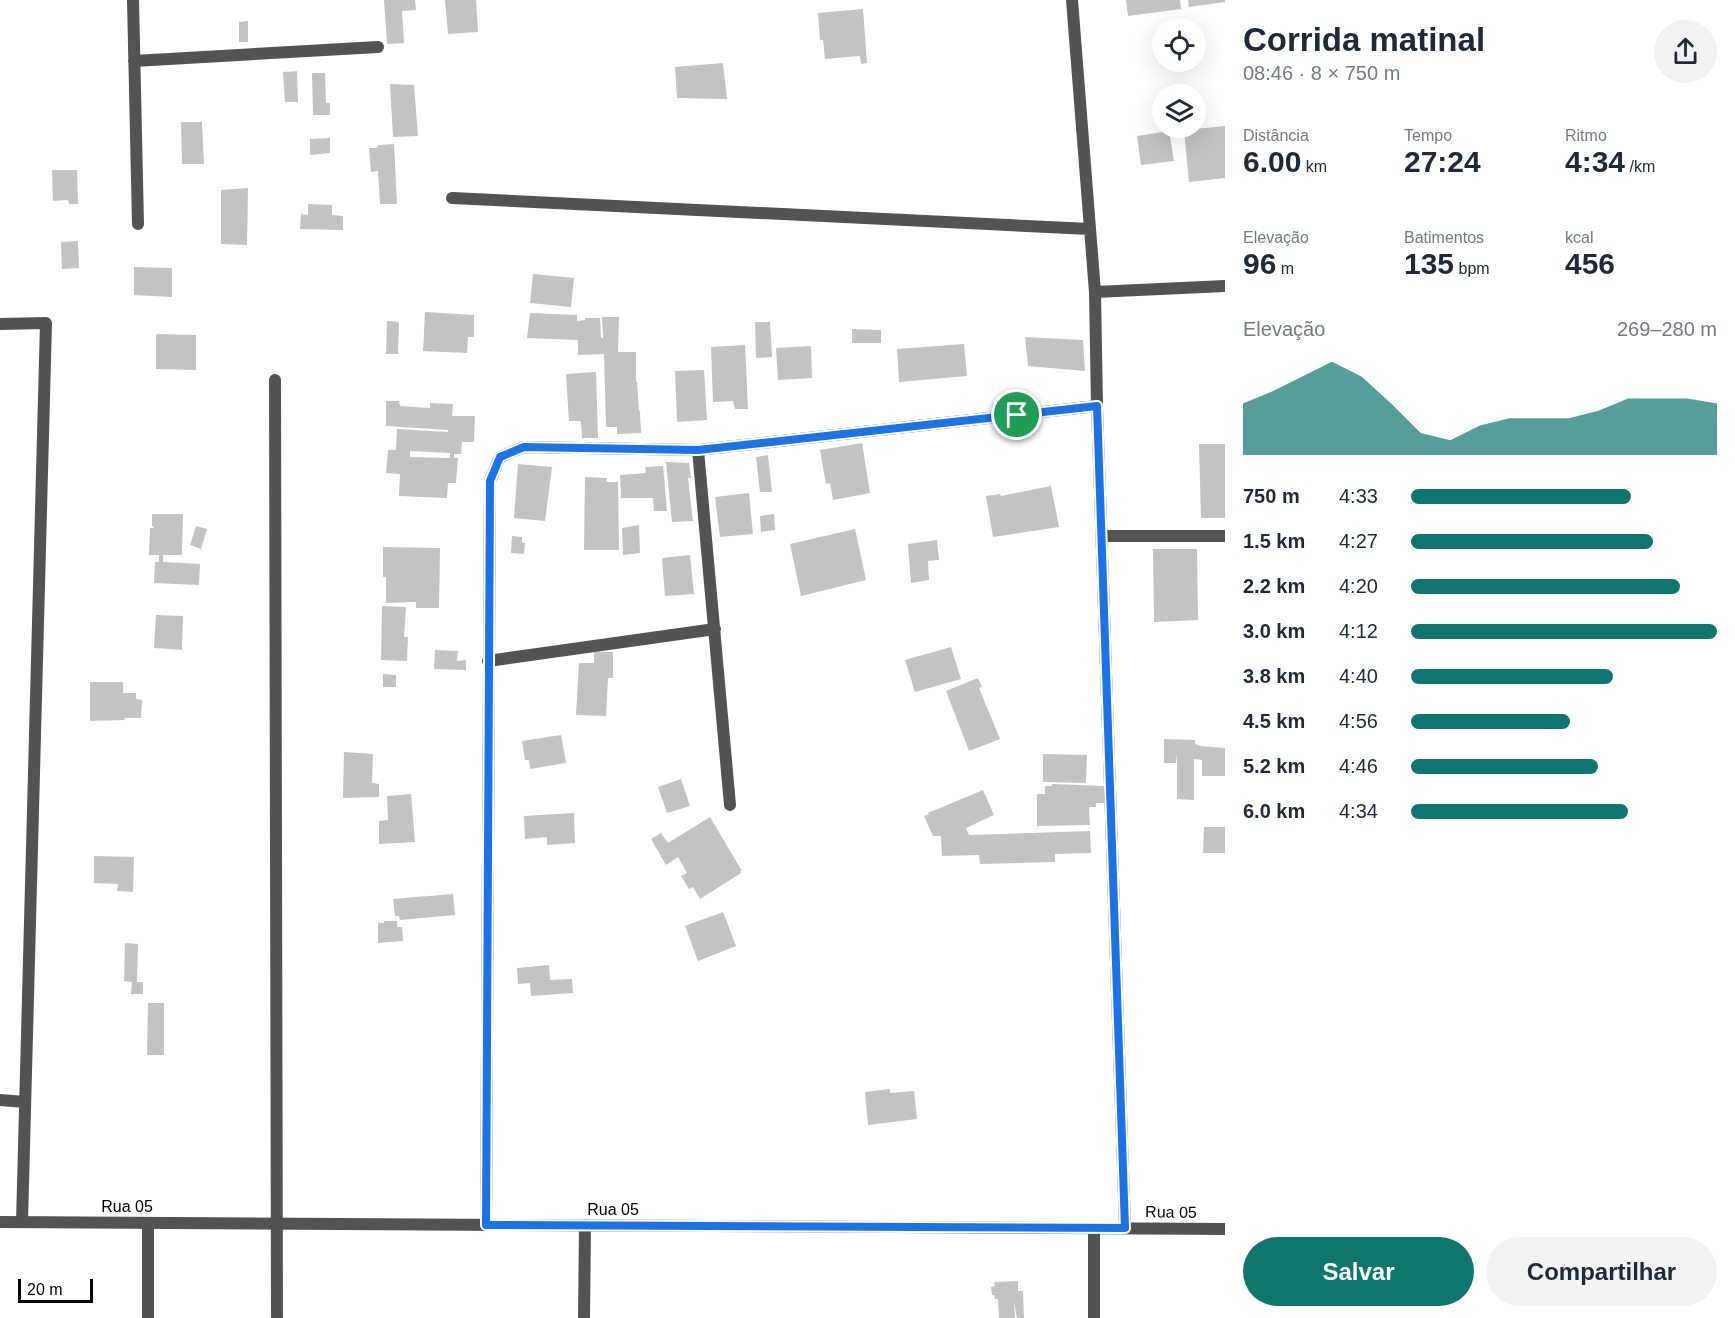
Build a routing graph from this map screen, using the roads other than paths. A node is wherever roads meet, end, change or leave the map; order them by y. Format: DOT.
graph roads {
  1 [pos="133,0"];
  2 [pos="1072,0"];
  3 [pos="378,47"];
  4 [pos="134,61"];
  5 [pos="452,198"];
  6 [pos="138,224"];
  7 [pos="1090,228"];
  8 [pos="1225,286"];
  9 [pos="1095,292"];
  10 [pos="0,324"];
  11 [pos="275,380"];
  12 [pos="1097,406"];
  13 [pos="698,450"];
  14 [pos="1102,536"];
  15 [pos="1225,536"];
  16 [pos="714,629"];
  17 [pos="488,661"];
  18 [pos="730,805"];
  19 [pos="0,1100"];
  20 [pos="25,1102"];
  21 [pos="0,1222"];
  22 [pos="22,1222"];
  23 [pos="148,1223"];
  24 [pos="277,1224"];
  25 [pos="486,1225"];
  26 [pos="585,1225"];
  27 [pos="1094,1228"];
  28 [pos="1125,1228"];
  29 [pos="1225,1229"];
  30 [pos="148,1318"];
  31 [pos="277,1318"];
  32 [pos="584,1318"];
  33 [pos="1094,1318"];
  1 -- 4 [label="street"];
  2 -- 7 [label="street"];
  3 -- 4 [label="street"];
  4 -- 6 [label="street"];
  5 -- 7 [label="street"];
  7 -- 9 [label="street"];
  8 -- 9 [label="street"];
  9 -- 12 [label="street"];
  10 -- 20 [label="street"];
  11 -- 24 [label="street"];
  12 -- 13 [label="street"];
  12 -- 14 [label="street"];
  13 -- 16 [label="street"];
  13 -- 17 [label="street"];
  14 -- 15 [label="street"];
  14 -- 28 [label="street"];
  16 -- 17 [label="street"];
  16 -- 18 [label="street"];
  17 -- 25 [label="street"];
  19 -- 20 [label="street"];
  20 -- 22 [label="street"];
  21 -- 22 [label="street, Rua 05"];
  22 -- 23 [label="street, Rua 05"];
  23 -- 24 [label="street, Rua 05"];
  23 -- 30 [label="street"];
  24 -- 25 [label="street, Rua 05"];
  24 -- 31 [label="street"];
  25 -- 26 [label="street, Rua 05"];
  26 -- 27 [label="street, Rua 05"];
  26 -- 32 [label="street"];
  27 -- 28 [label="street, Rua 05"];
  27 -- 33 [label="street"];
  28 -- 29 [label="street, Rua 05"];
}
